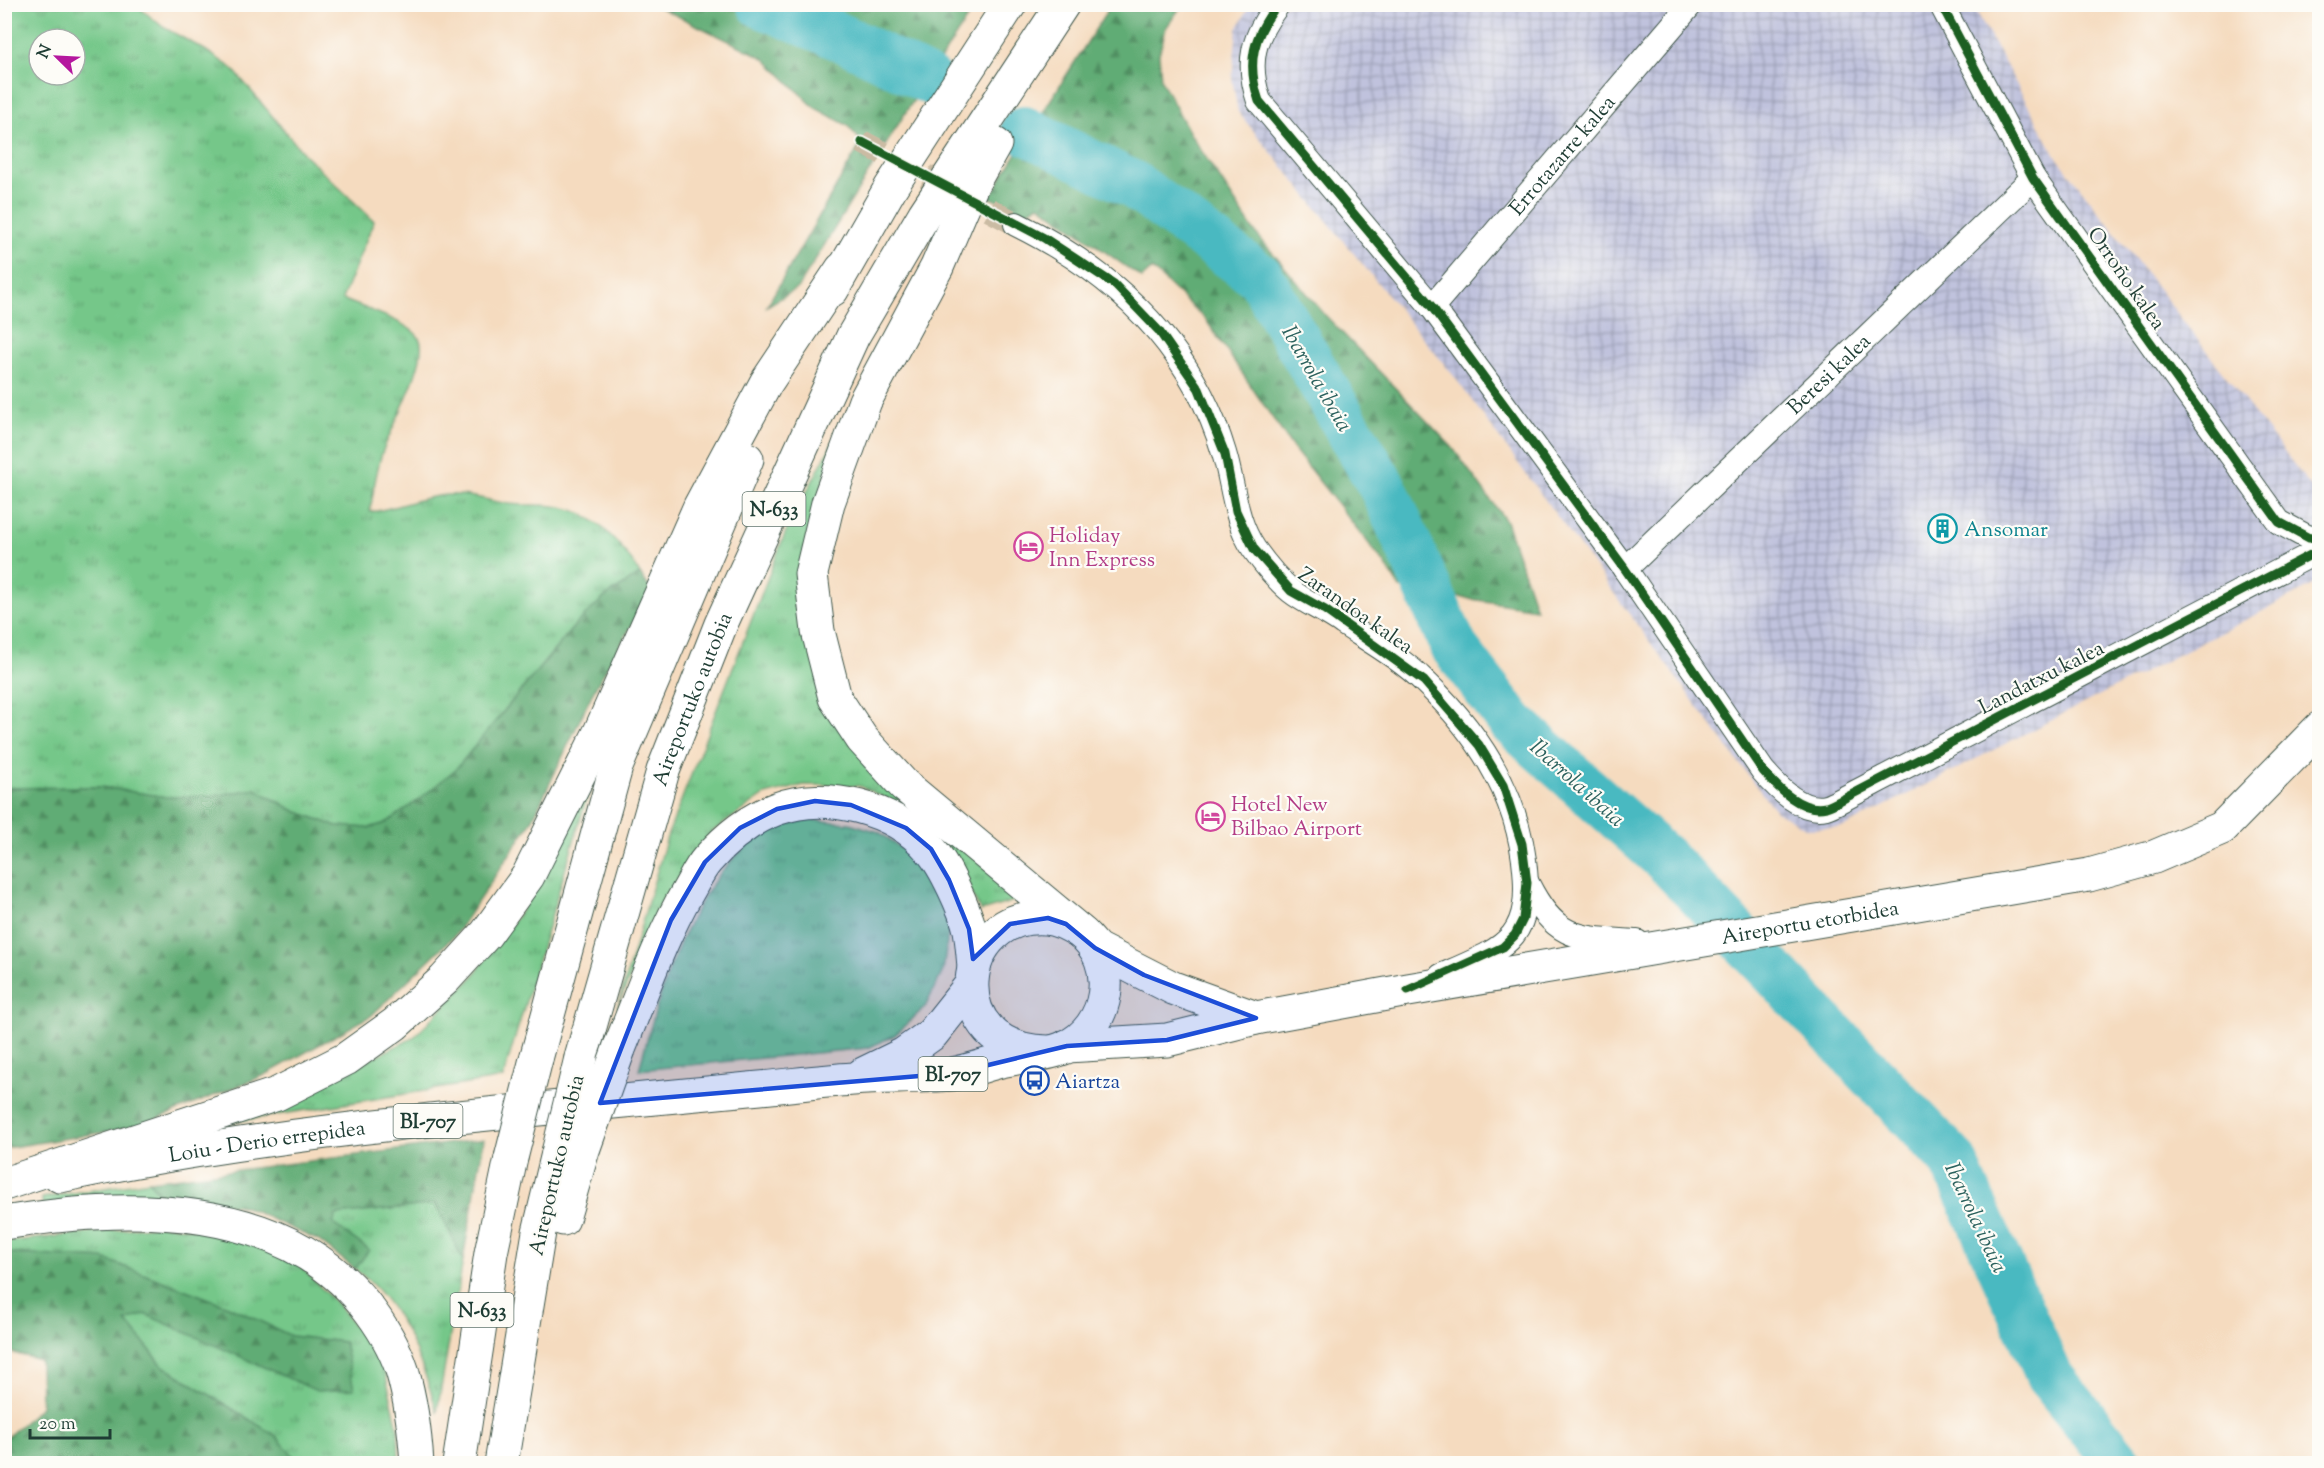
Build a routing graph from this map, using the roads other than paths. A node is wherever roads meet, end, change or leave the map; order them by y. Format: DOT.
graph roads {
  1 [pos="1010,4"];
  2 [pos="1063,4"];
  3 [pos="1072,4"];
  4 [pos="1278,4"];
  5 [pos="1691,4"];
  6 [pos="1941,4"];
  7 [pos="2033,178"];
  8 [pos="1016,224"];
  9 [pos="842,269"];
  10 [pos="1432,307"];
  11 [pos="2319,537"];
  12 [pos="2319,550"];
  13 [pos="1626,569"];
  14 [pos="2319,728"];
  15 [pos="1527,884"];
  16 [pos="1089,941"];
  17 [pos="1680,945"];
  18 [pos="973,976"];
  19 [pos="1408,990"];
  20 [pos="1256,1018"];
  21 [pos="1058,1049"];
  22 [pos="855,1078"];
  23 [pos="570,1152"];
  24 [pos="4,1186"];
  25 [pos="4,1223"];
  26 [pos="502,1452"];
  27 [pos="417,1464"];
  28 [pos="459,1464"];
  1 -- 9 [label="main road, Aireportuko autobia / N-633"];
  2 -- 23 [label="main road, Aireportuko autobia / N-633, bridge"];
  3 -- 16 [label="main road"];
  4 -- 10 [label="street, Landatxu kalea"];
  5 -- 10 [label="street, Errotazarre kalea"];
  6 -- 7 [label="street, Orroño kalea"];
  7 -- 11 [label="street, Orroño kalea"];
  7 -- 13 [label="street, Beresi kalea"];
  8 -- 15 [label="street, Zarandoa kalea"];
  9 -- 24 [label="main road"];
  9 -- 28 [label="main road, Aireportuko autobia / N-633, bridge"];
  10 -- 13 [label="street, Landatxu kalea"];
  12 -- 13 [label="street, Landatxu kalea"];
  14 -- 17 [label="main road, Aireportu etorbidea"];
  15 -- 17 [label="street, Zarandoa kalea"];
  15 -- 19 [label="street, Zarandoa kalea"];
  16 -- 18 [label="main road, BI-707"];
  16 -- 20 [label="main road, BI-707"];
  16 -- 21 [label="main road, BI-707"];
  17 -- 19 [label="main road, Aireportu etorbidea"];
  18 -- 21 [label="main road, BI-707"];
  18 -- 22 [label="main road, BI-707"];
  18 -- 23 [label="main road, bridge"];
  19 -- 20 [label="main road, Aireportu etorbidea / BI-707"];
  20 -- 21 [label="main road, BI-707"];
  21 -- 22 [label="main road, BI-707"];
  22 -- 24 [label="main road, Loiu - Derio errepidea / BI-707"];
  23 -- 26 [label="main road, Aireportuko autobia / N-633"];
  25 -- 27 [label="main road"];
}
